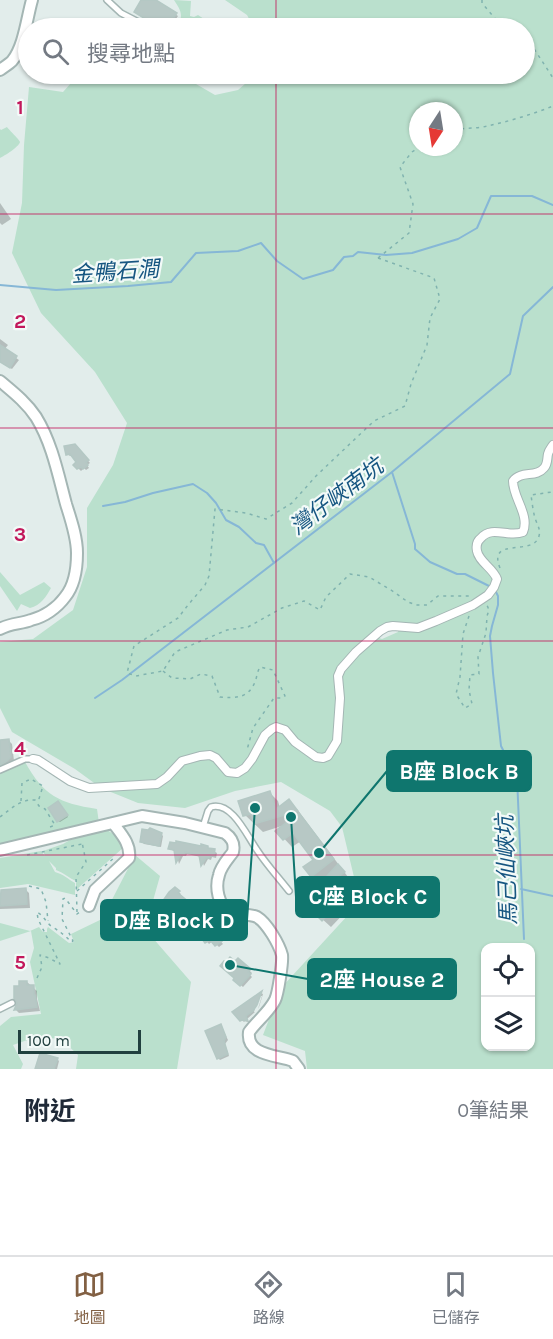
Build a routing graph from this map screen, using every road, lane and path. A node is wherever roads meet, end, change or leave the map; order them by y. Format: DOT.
graph roads {
  1 [pos="32,0"];
  2 [pos="107,0"];
  3 [pos="482,0"];
  4 [pos="27,18"];
  5 [pos="131,18"];
  6 [pos="495,18"];
  7 [pos="535,49"];
  8 [pos="18,50"];
  9 [pos="0,70"];
  10 [pos="553,78"];
  11 [pos="553,106"];
  12 [pos="463,129"];
  13 [pos="409,156"];
  14 [pos="0,381"];
  15 [pos="553,445"];
  16 [pos="485,597"];
  17 [pos="469,607"];
  18 [pos="0,629"];
  19 [pos="163,671"];
  20 [pos="244,758"];
  21 [pos="33,759"];
  22 [pos="0,770"];
  23 [pos="22,802"];
  24 [pos="38,804"];
  25 [pos="0,817"];
  26 [pos="113,823"];
  27 [pos="203,828"];
  28 [pos="56,831"];
  29 [pos="80,835"];
  30 [pos="82,844"];
  31 [pos="0,850"];
  32 [pos="27,855"];
  33 [pos="118,855"];
  34 [pos="29,886"];
  35 [pos="289,891"];
  36 [pos="77,892"];
  37 [pos="89,906"];
  38 [pos="77,914"];
  39 [pos="49,925"];
  40 [pos="37,978"];
  41 [pos="12,1003"];
  42 [pos="0,1009"];
  43 [pos="300,1069"];
  1 -- 4 [label="street"];
  2 -- 5 [label="lane"];
  3 -- 6 [label="path"];
  7 -- 10 [label="path"];
  8 -- 9 [label="street"];
  11 -- 12 [label="path"];
  13 -- 19 [label="path"];
  14 -- 18 [label="street"];
  15 -- 16 [label="street"];
  16 -- 17 [label="street"];
  16 -- 17 [label="path"];
  16 -- 19 [label="path"];
  17 -- 21 [label="street"];
  19 -- 20 [label="path"];
  21 -- 22 [label="lane"];
  23 -- 24 [label="path"];
  23 -- 24 [label="path"];
  23 -- 25 [label="path"];
  24 -- 28 [label="path"];
  26 -- 27 [label="street"];
  26 -- 28 [label="street"];
  26 -- 37 [label="street"];
  27 -- 35 [label="lane"];
  27 -- 43 [label="street"];
  28 -- 31 [label="street"];
  29 -- 30 [label="path"];
  30 -- 32 [label="path"];
  30 -- 36 [label="path"];
  33 -- 36 [label="path"];
  34 -- 39 [label="path"];
  36 -- 38 [label="path"];
  37 -- 38 [label="path"];
  38 -- 39 [label="path"];
  39 -- 40 [label="path"];
  41 -- 42 [label="lane"];
}
